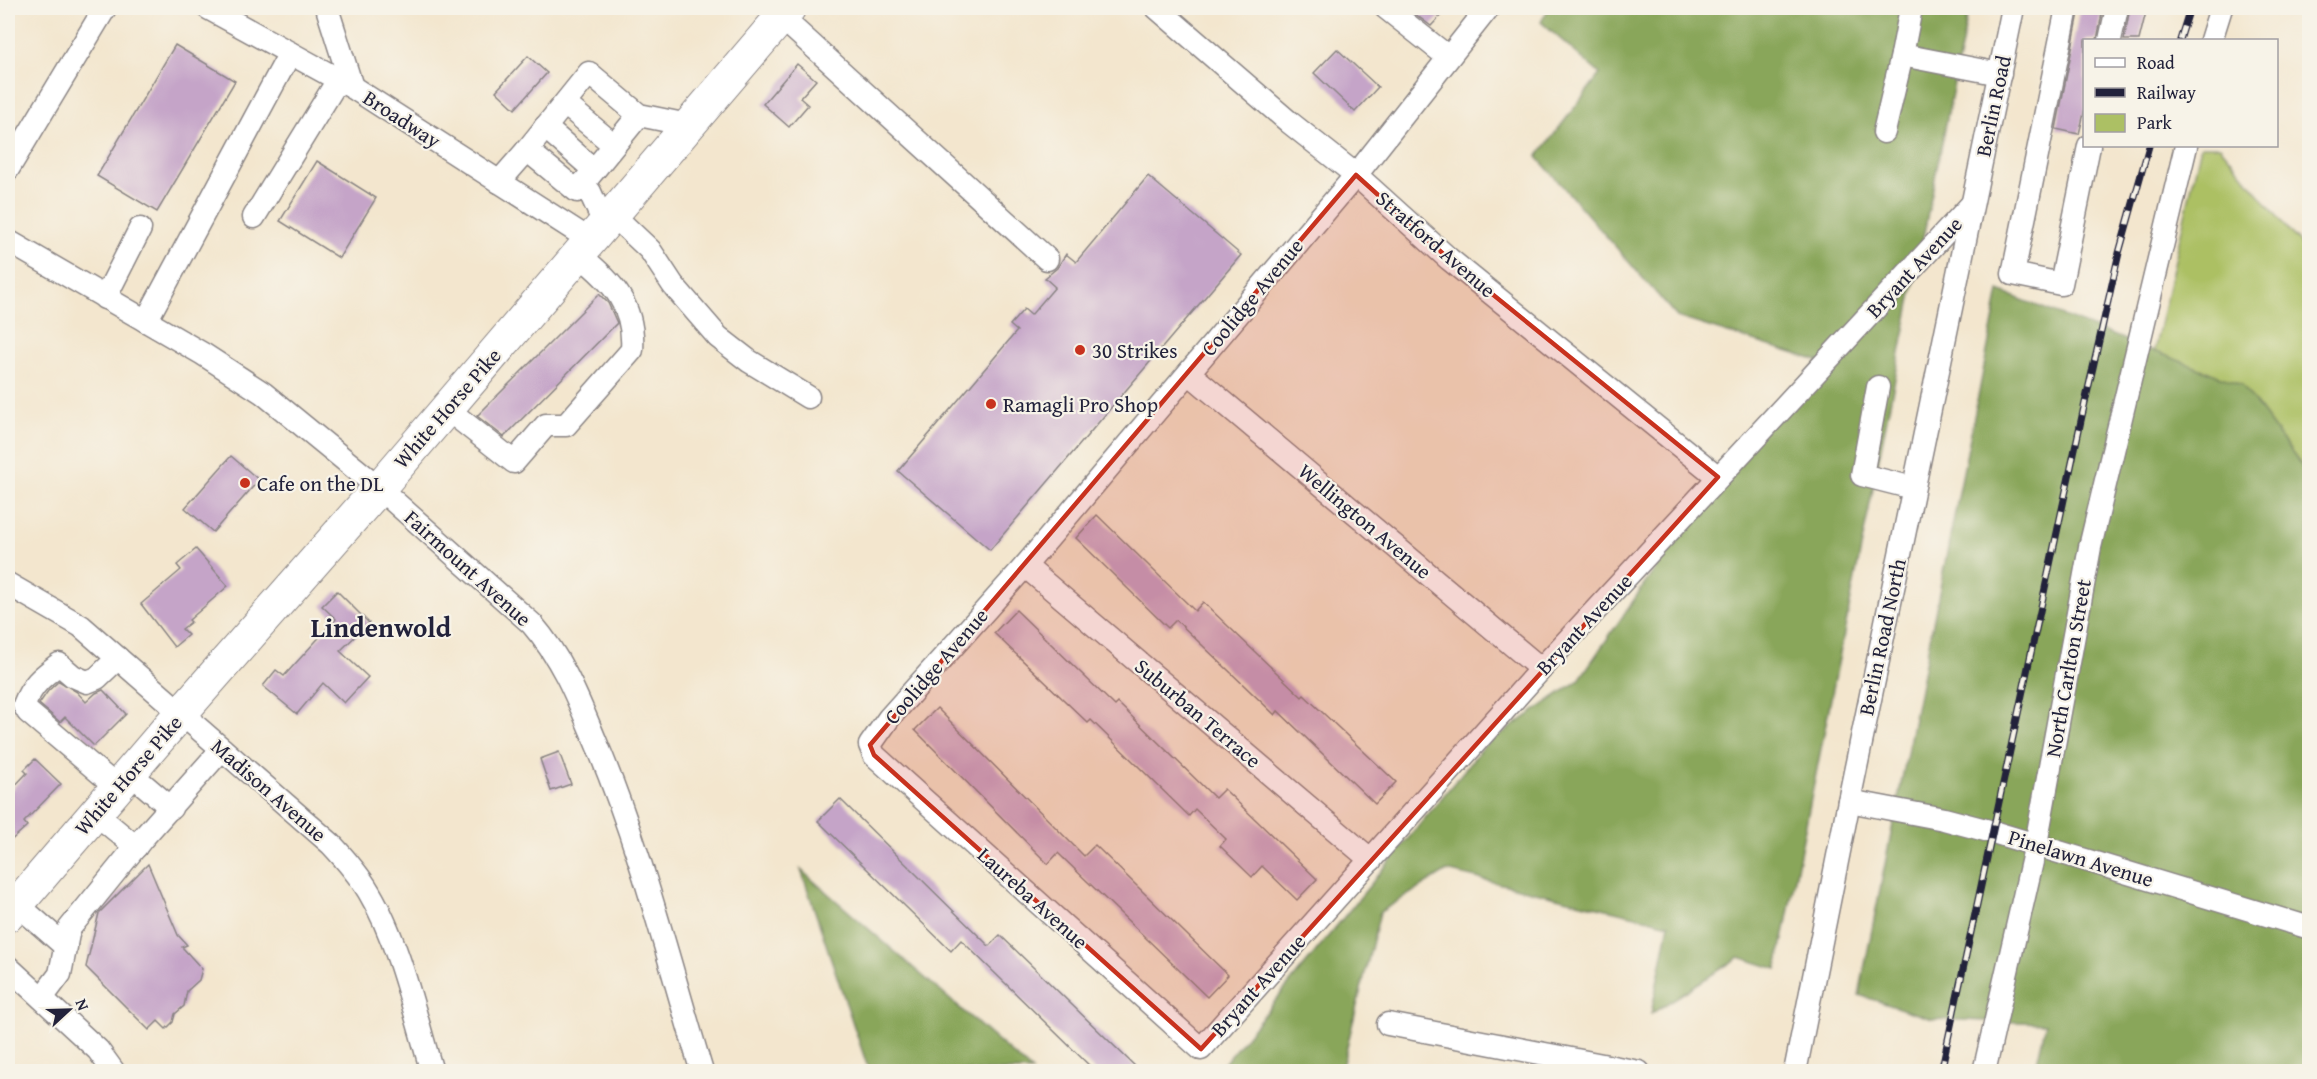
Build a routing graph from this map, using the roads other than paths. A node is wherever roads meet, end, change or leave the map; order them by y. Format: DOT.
graph roads {
  1 [pos="105,8"];
  2 [pos="208,8"];
  3 [pos="327,8"];
  4 [pos="1159,8"];
  5 [pos="1386,8"];
  6 [pos="1488,8"];
  7 [pos="1911,8"];
  8 [pos="2013,8"];
  9 [pos="2067,8"];
  10 [pos="2117,8"];
  11 [pos="2221,8"];
  12 [pos="786,11"];
  13 [pos="2110,39"];
  14 [pos="2211,39"];
  15 [pos="290,53"];
  16 [pos="1902,55"];
  17 [pos="1448,57"];
  18 [pos="2000,74"];
  19 [pos="345,83"];
  20 [pos="565,104"];
  21 [pos="639,115"];
  22 [pos="688,125"];
  23 [pos="545,127"];
  24 [pos="1884,132"];
  25 [pos="614,146"];
  26 [pos="2089,147"];
  27 [pos="2186,147"];
  28 [pos="527,150"];
  29 [pos="8,169"];
  30 [pos="1356,175"];
  31 [pos="579,177"];
  32 [pos="499,182"];
  33 [pos="1972,204"];
  34 [pos="538,207"];
  35 [pos="254,217"];
  36 [pos="140,229"];
  37 [pos="596,233"];
  38 [pos="8,242"];
  39 [pos="1047,259"];
  40 [pos="105,298"];
  41 [pos="146,321"];
  42 [pos="1189,373"];
  43 [pos="1878,387"];
  44 [pos="808,397"];
  45 [pos="447,409"];
  46 [pos="1718,477"];
  47 [pos="379,488"];
  48 [pos="1913,488"];
  49 [pos="1025,566"];
  50 [pos="8,584"];
  51 [pos="118,658"];
  52 [pos="1541,669"];
  53 [pos="181,713"];
  54 [pos="870,745"];
  55 [pos="222,749"];
  56 [pos="124,781"];
  57 [pos="1849,801"];
  58 [pos="171,808"];
  59 [pos="95,813"];
  60 [pos="2036,844"];
  61 [pos="136,847"];
  62 [pos="1371,860"];
  63 [pos="12,910"];
  64 [pos="2310,928"];
  65 [pos="66,947"];
  66 [pos="8,967"];
  67 [pos="42,998"];
  68 [pos="1388,1024"];
  69 [pos="1201,1049"];
  70 [pos="114,1071"];
  71 [pos="432,1071"];
  72 [pos="702,1071"];
  73 [pos="1639,1071"];
  74 [pos="1795,1071"];
  75 [pos="1984,1071"];
  1 -- 29 [label="street"];
  2 -- 15 [label="street, Broadway"];
  3 -- 19 [label="street"];
  4 -- 30 [label="street, Stratford Avenue"];
  5 -- 17 [label="street"];
  6 -- 17 [label="street, Coolidge Avenue"];
  7 -- 16 [label="street"];
  8 -- 18 [label="street, Berlin Road"];
  9 -- 26 [label="street"];
  10 -- 13 [label="street"];
  11 -- 14 [label="street"];
  12 -- 22 [label="highway, White Horse Pike"];
  12 -- 39 [label="street"];
  15 -- 19 [label="street, Broadway"];
  15 -- 41 [label="street"];
  16 -- 18 [label="street"];
  16 -- 24 [label="street"];
  17 -- 30 [label="street, Coolidge Avenue"];
  18 -- 33 [label="street, Berlin Road"];
  19 -- 32 [label="street, Broadway"];
  19 -- 35 [label="street"];
  20 -- 21 [label="street"];
  20 -- 23 [label="street"];
  20 -- 25 [label="street"];
  21 -- 22 [label="street"];
  21 -- 25 [label="street"];
  22 -- 37 [label="highway, White Horse Pike"];
  23 -- 28 [label="street"];
  23 -- 31 [label="street"];
  25 -- 31 [label="street"];
  27 -- 60 [label="street, North Carlton Street"];
  28 -- 31 [label="street"];
  28 -- 32 [label="street"];
  30 -- 42 [label="street, Coolidge Avenue"];
  30 -- 46 [label="street, Stratford Avenue"];
  31 -- 34 [label="street"];
  31 -- 37 [label="street"];
  32 -- 34 [label="street, Broadway"];
  33 -- 46 [label="street, Bryant Avenue"];
  33 -- 48 [label="street, Berlin Road North"];
  34 -- 37 [label="street, Broadway"];
  36 -- 40 [label="street"];
  37 -- 44 [label="street"];
  37 -- 45 [label="highway, White Horse Pike"];
  37 -- 45 [label="street"];
  38 -- 40 [label="street, Fairmount Avenue"];
  40 -- 41 [label="street, Fairmount Avenue"];
  41 -- 47 [label="street, Fairmount Avenue"];
  42 -- 49 [label="street, Coolidge Avenue"];
  42 -- 52 [label="street, Wellington Avenue"];
  43 -- 48 [label="street"];
  45 -- 47 [label="highway, White Horse Pike"];
  46 -- 52 [label="street, Bryant Avenue"];
  47 -- 53 [label="highway, White Horse Pike"];
  47 -- 72 [label="street, Fairmount Avenue"];
  48 -- 57 [label="street, Berlin Road North"];
  49 -- 54 [label="street, Coolidge Avenue"];
  49 -- 62 [label="street, Suburban Terrace"];
  50 -- 51 [label="street, Madison Avenue"];
  51 -- 53 [label="street, Madison Avenue"];
  51 -- 56 [label="street"];
  52 -- 62 [label="street, Bryant Avenue"];
  53 -- 55 [label="street, Madison Avenue"];
  53 -- 56 [label="highway, White Horse Pike"];
  54 -- 69 [label="street, Laureba Avenue"];
  55 -- 58 [label="street"];
  55 -- 71 [label="street, Madison Avenue"];
  56 -- 58 [label="street"];
  56 -- 59 [label="highway, White Horse Pike"];
  57 -- 60 [label="street, Pinelawn Avenue"];
  57 -- 74 [label="street, Berlin Road North"];
  58 -- 61 [label="street"];
  59 -- 61 [label="street"];
  59 -- 63 [label="highway, White Horse Pike"];
  60 -- 64 [label="street, Pinelawn Avenue"];
  60 -- 75 [label="street, North Carlton Street"];
  61 -- 65 [label="street"];
  62 -- 69 [label="street, Bryant Avenue"];
  63 -- 65 [label="street"];
  65 -- 67 [label="street"];
  66 -- 67 [label="street"];
  67 -- 70 [label="street"];
  68 -- 73 [label="street"];
}
